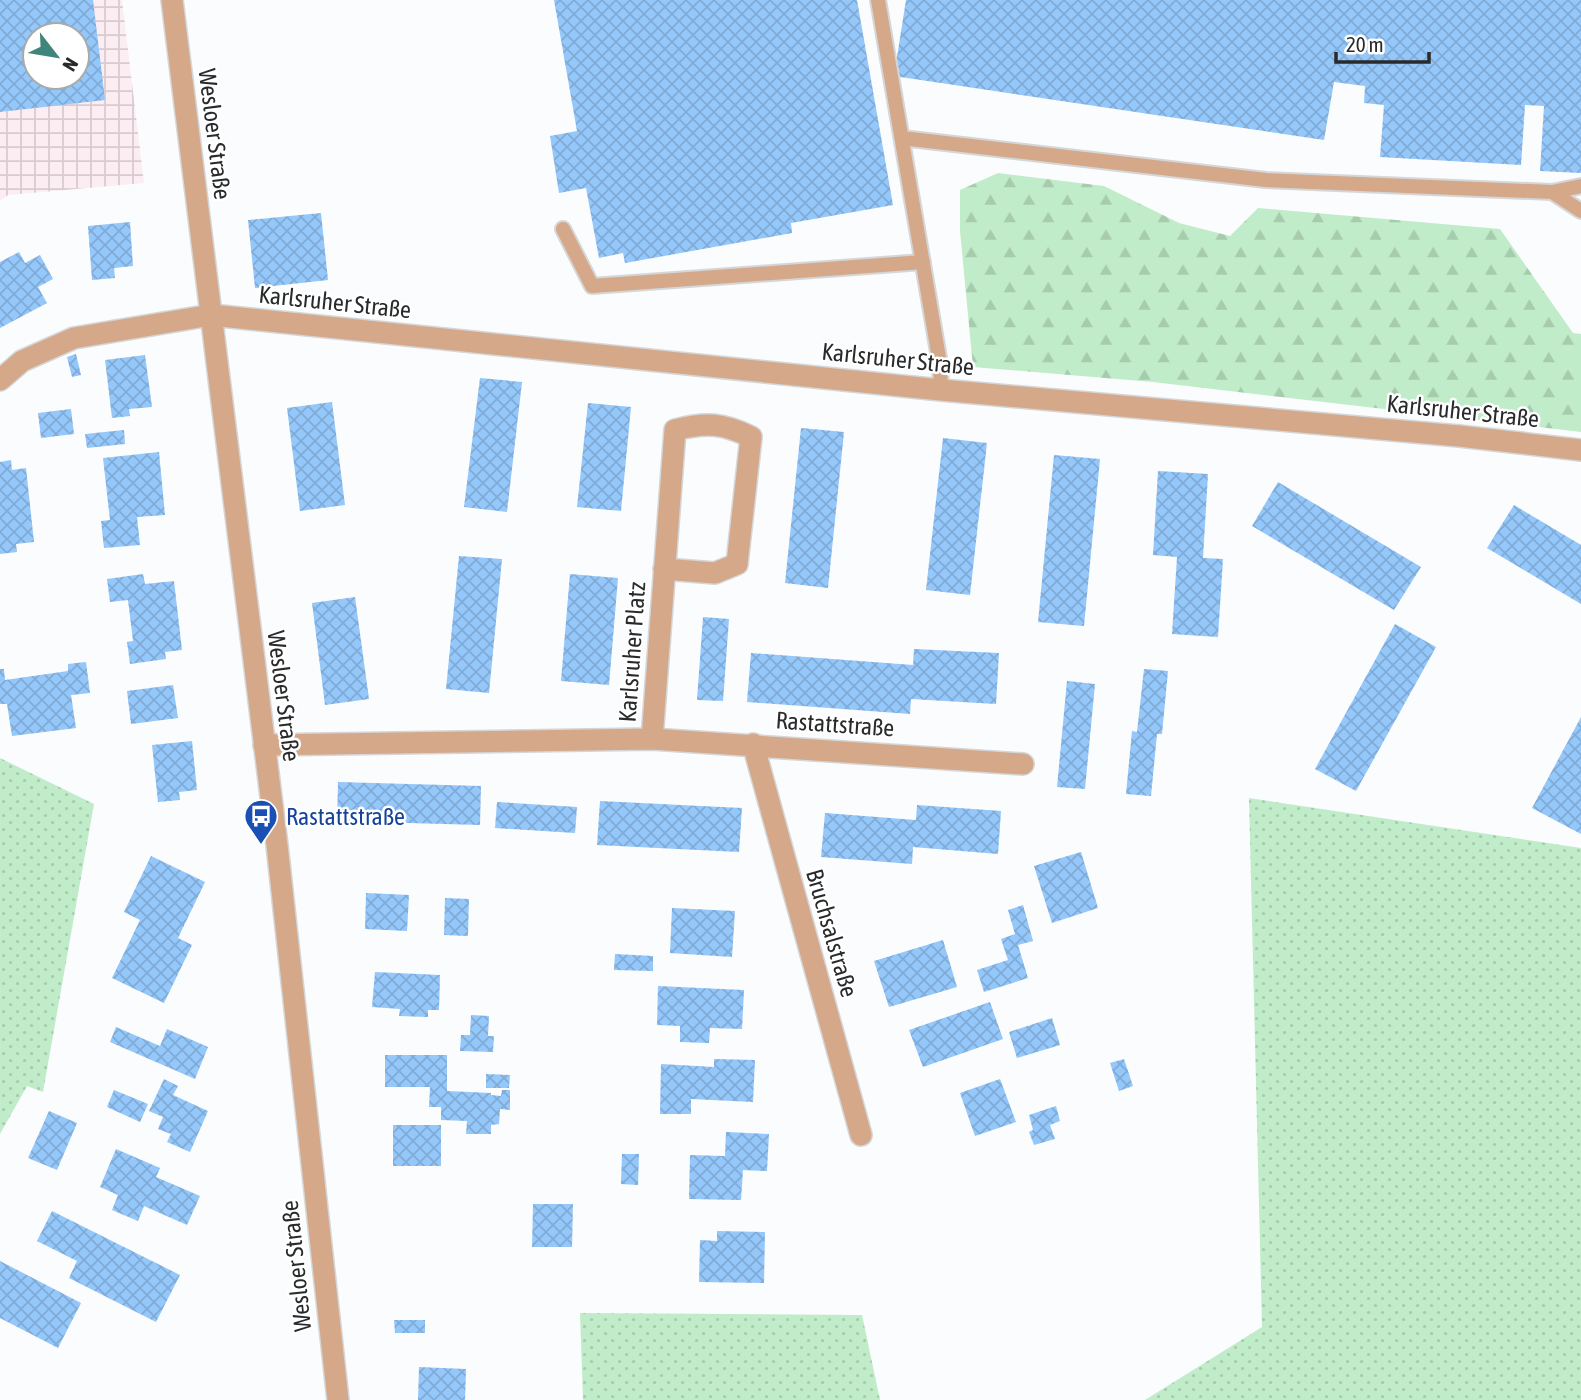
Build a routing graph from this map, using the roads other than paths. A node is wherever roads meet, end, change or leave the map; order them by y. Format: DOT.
graph roads {
  1 [pos="172,0"];
  2 [pos="878,0"];
  3 [pos="902,138"];
  4 [pos="1581,186"];
  5 [pos="1552,192"];
  6 [pos="1581,211"];
  7 [pos="563,229"];
  8 [pos="923,262"];
  9 [pos="211,315"];
  10 [pos="0,380"];
  11 [pos="941,390"];
  12 [pos="1581,450"];
  13 [pos="664,569"];
  14 [pos="652,739"];
  15 [pos="752,744"];
  16 [pos="264,745"];
  17 [pos="1023,764"];
  18 [pos="861,1135"];
  19 [pos="338,1400"];
  1 -- 9 [label="street, Wesloer Straße"];
  2 -- 3 [label="lane"];
  3 -- 5 [label="lane"];
  3 -- 8 [label="lane"];
  4 -- 5 [label="lane"];
  5 -- 6 [label="lane"];
  7 -- 8 [label="lane"];
  8 -- 11 [label="lane"];
  9 -- 10 [label="street, Karlsruher Straße"];
  9 -- 11 [label="street, Karlsruher Straße"];
  9 -- 16 [label="street, Wesloer Straße"];
  11 -- 12 [label="street, Karlsruher Straße"];
  13 -- 13 [label="street, Karlsruher Platz"];
  13 -- 14 [label="street, Karlsruher Platz"];
  14 -- 15 [label="street, Rastattstraße"];
  14 -- 16 [label="street, Rastattstraße"];
  15 -- 17 [label="street, Rastattstraße"];
  15 -- 18 [label="street, Bruchsalstraße"];
  16 -- 19 [label="street, Wesloer Straße"];
}
